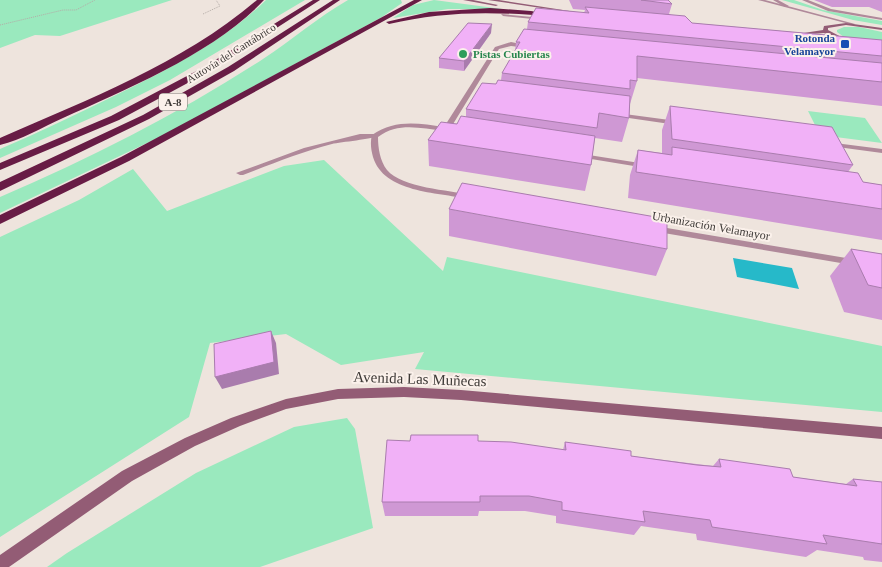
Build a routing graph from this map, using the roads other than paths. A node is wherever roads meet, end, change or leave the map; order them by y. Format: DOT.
graph roads {
  1 [pos="261,0"];
  2 [pos="317,0"];
  3 [pos="337,0"];
  4 [pos="419,0"];
  5 [pos="465,0"];
  6 [pos="490,0"];
  7 [pos="760,0"];
  8 [pos="774,0"];
  9 [pos="804,0"];
  10 [pos="787,6"];
  11 [pos="503,15"];
  12 [pos="816,15"];
  13 [pos="577,16"];
  14 [pos="882,19"];
  15 [pos="552,20"];
  16 [pos="833,24"];
  17 [pos="853,24"];
  18 [pos="370,27"];
  19 [pos="882,29"];
  20 [pos="825,30"];
  21 [pos="790,34"];
  22 [pos="799,34"];
  23 [pos="836,38"];
  24 [pos="853,43"];
  25 [pos="540,47"];
  26 [pos="467,95"];
  27 [pos="477,96"];
  28 [pos="606,114"];
  29 [pos="684,124"];
  30 [pos="446,130"];
  31 [pos="374,136"];
  32 [pos="460,137"];
  33 [pos="0,142"];
  34 [pos="823,143"];
  35 [pos="882,151"];
  36 [pos="568,154"];
  37 [pos="0,167"];
  38 [pos="656,167"];
  39 [pos="240,173"];
  40 [pos="0,186"];
  41 [pos="478,198"];
  42 [pos="0,220"];
  43 [pos="646,227"];
  44 [pos="882,268"];
  45 [pos="882,433"];
  46 [pos="0,564"];
  1 -- 33 [label="highway"];
  2 -- 37 [label="highway, Autovía del Cantábrico / A-8"];
  3 -- 40 [label="highway, Autovía del Cantábrico / A-8"];
  4 -- 18 [label="highway"];
  5 -- 13 [label="street"];
  6 -- 13 [label="street"];
  7 -- 10 [label="street"];
  8 -- 10 [label="street"];
  9 -- 14 [label="street"];
  10 -- 12 [label="street"];
  11 -- 15 [label="street"];
  12 -- 16 [label="street"];
  12 -- 17 [label="street"];
  13 -- 18 [label="highway"];
  16 -- 17 [label="street"];
  16 -- 20 [label="street"];
  17 -- 19 [label="street"];
  18 -- 42 [label="highway"];
  20 -- 22 [label="street"];
  20 -- 23 [label="street"];
  21 -- 22 [label="street"];
  22 -- 23 [label="street"];
  23 -- 24 [label="street"];
  25 -- 26 [label="street"];
  26 -- 27 [label="street"];
  26 -- 30 [label="street"];
  28 -- 29 [label="street"];
  30 -- 31 [label="street"];
  30 -- 32 [label="street"];
  31 -- 39 [label="street"];
  31 -- 41 [label="street"];
  34 -- 35 [label="street"];
  36 -- 38 [label="street"];
  43 -- 44 [label="street, Urbanización Velamayor"];
  45 -- 46 [label="street, Avenida Las Muñecas"];
}
